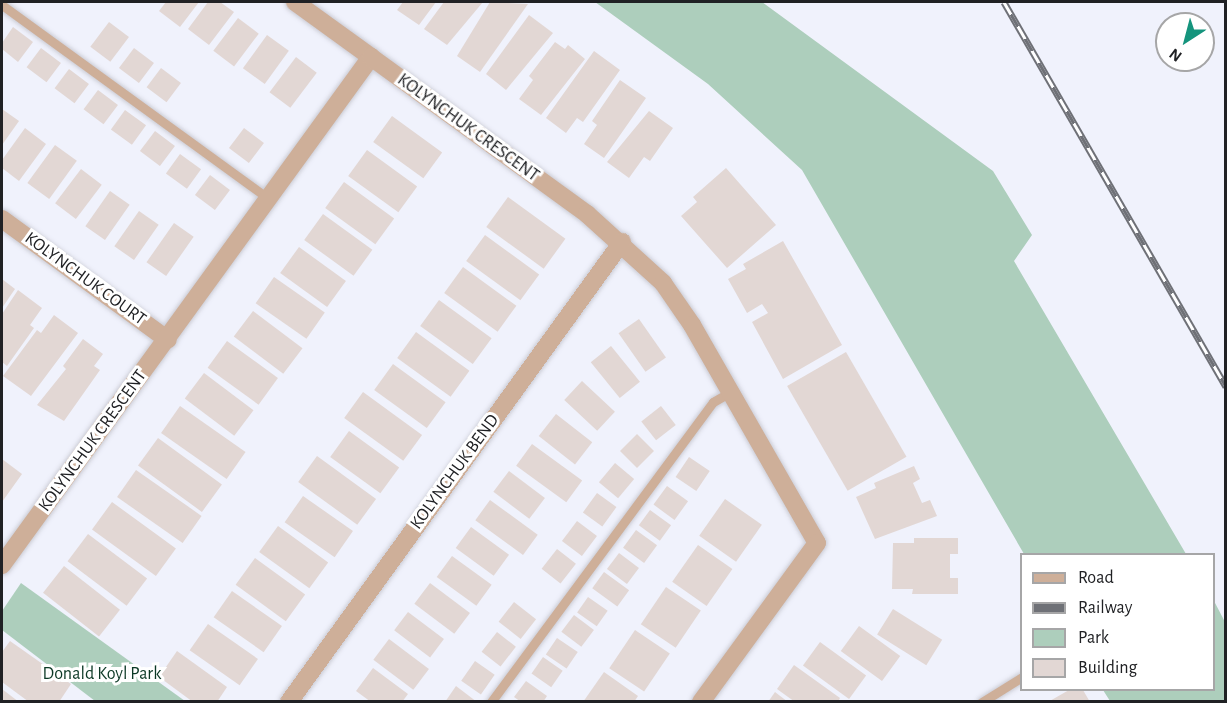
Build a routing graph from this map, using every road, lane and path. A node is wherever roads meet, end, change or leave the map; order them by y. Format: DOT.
graph roads {
  1 [pos="295,2"];
  2 [pos="2,5"];
  3 [pos="371,57"];
  4 [pos="269,199"];
  5 [pos="2,219"];
  6 [pos="622,242"];
  7 [pos="168,340"];
  8 [pos="730,392"];
  9 [pos="2,565"];
  10 [pos="1020,678"];
  11 [pos="289,702"];
  12 [pos="491,702"];
  13 [pos="701,702"];
  14 [pos="982,702"];
  1 -- 3 [label="street"];
  2 -- 4 [label="lane"];
  3 -- 4 [label="street, KOLYNCHUK CRESCENT"];
  3 -- 6 [label="street, KOLYNCHUK CRESCENT"];
  4 -- 7 [label="street, KOLYNCHUK CRESCENT"];
  5 -- 7 [label="street, KOLYNCHUK COURT"];
  6 -- 8 [label="street, KOLYNCHUK CRESCENT"];
  6 -- 11 [label="street, KOLYNCHUK BEND"];
  7 -- 9 [label="street, KOLYNCHUK CRESCENT"];
  8 -- 12 [label="lane"];
  8 -- 13 [label="street, KOLYNCHUK CRESCENT"];
  10 -- 14 [label="lane"];
}
